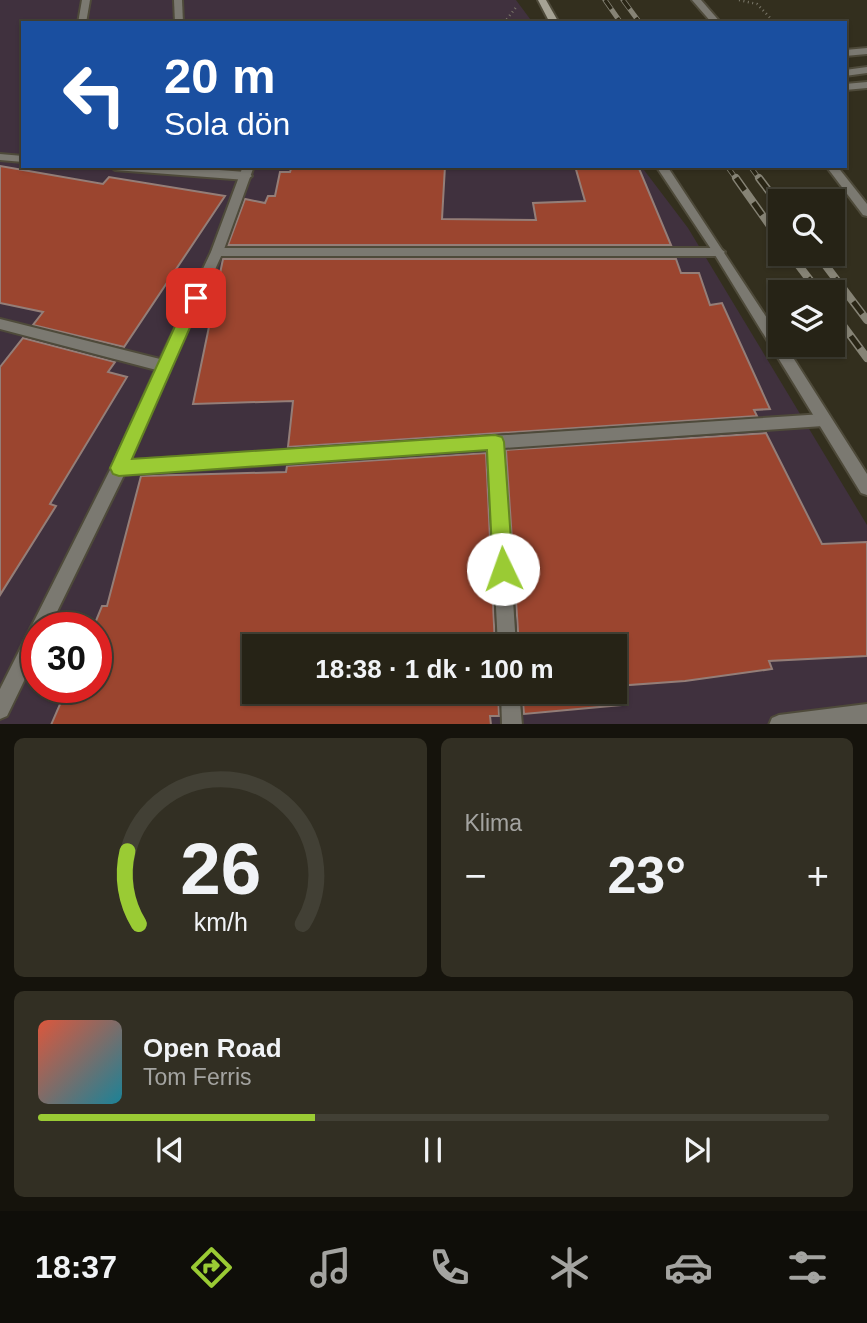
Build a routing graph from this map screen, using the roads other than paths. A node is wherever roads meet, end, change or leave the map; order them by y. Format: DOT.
graph roads {
  1 [pos="86,0"];
  2 [pos="178,0"];
  3 [pos="542,0"];
  4 [pos="696,0"];
  5 [pos="82,21"];
  6 [pos="179,21"];
  7 [pos="554,21"];
  8 [pos="715,21"];
  9 [pos="867,51"];
  10 [pos="847,53"];
  11 [pos="867,70"];
  12 [pos="847,73"];
  13 [pos="867,85"];
  14 [pos="847,87"];
  15 [pos="0,157"];
  16 [pos="21,159"];
  17 [pos="168,168"];
  18 [pos="662,168"];
  19 [pos="833,168"];
  20 [pos="248,171"];
  21 [pos="865,207"];
  22 [pos="217,252"];
  23 [pos="719,252"];
  24 [pos="0,324"];
  25 [pos="164,366"];
  26 [pos="823,420"];
  27 [pos="495,442"];
  28 [pos="119,468"];
  29 [pos="867,488"];
  30 [pos="48,612"];
  31 [pos="506,634"];
  32 [pos="21,666"];
  33 [pos="511,704"];
  34 [pos="0,709"];
  35 [pos="867,714"];
  36 [pos="512,724"];
  37 [pos="779,724"];
  1 -- 5 [label="street"];
  2 -- 6 [label="street"];
  3 -- 7 [label="main road"];
  4 -- 8 [label="street"];
  9 -- 10 [label="street"];
  11 -- 12 [label="street"];
  13 -- 14 [label="street"];
  15 -- 16 [label="street"];
  17 -- 20 [label="street"];
  18 -- 23 [label="street"];
  19 -- 21 [label="street"];
  20 -- 22 [label="street"];
  22 -- 23 [label="street"];
  22 -- 25 [label="street"];
  23 -- 26 [label="street"];
  24 -- 25 [label="street"];
  25 -- 28 [label="street"];
  26 -- 27 [label="street"];
  26 -- 29 [label="street"];
  27 -- 28 [label="street"];
  27 -- 31 [label="street"];
  28 -- 30 [label="street"];
  32 -- 34 [label="street"];
  33 -- 36 [label="street"];
  35 -- 37 [label="street"];
}
